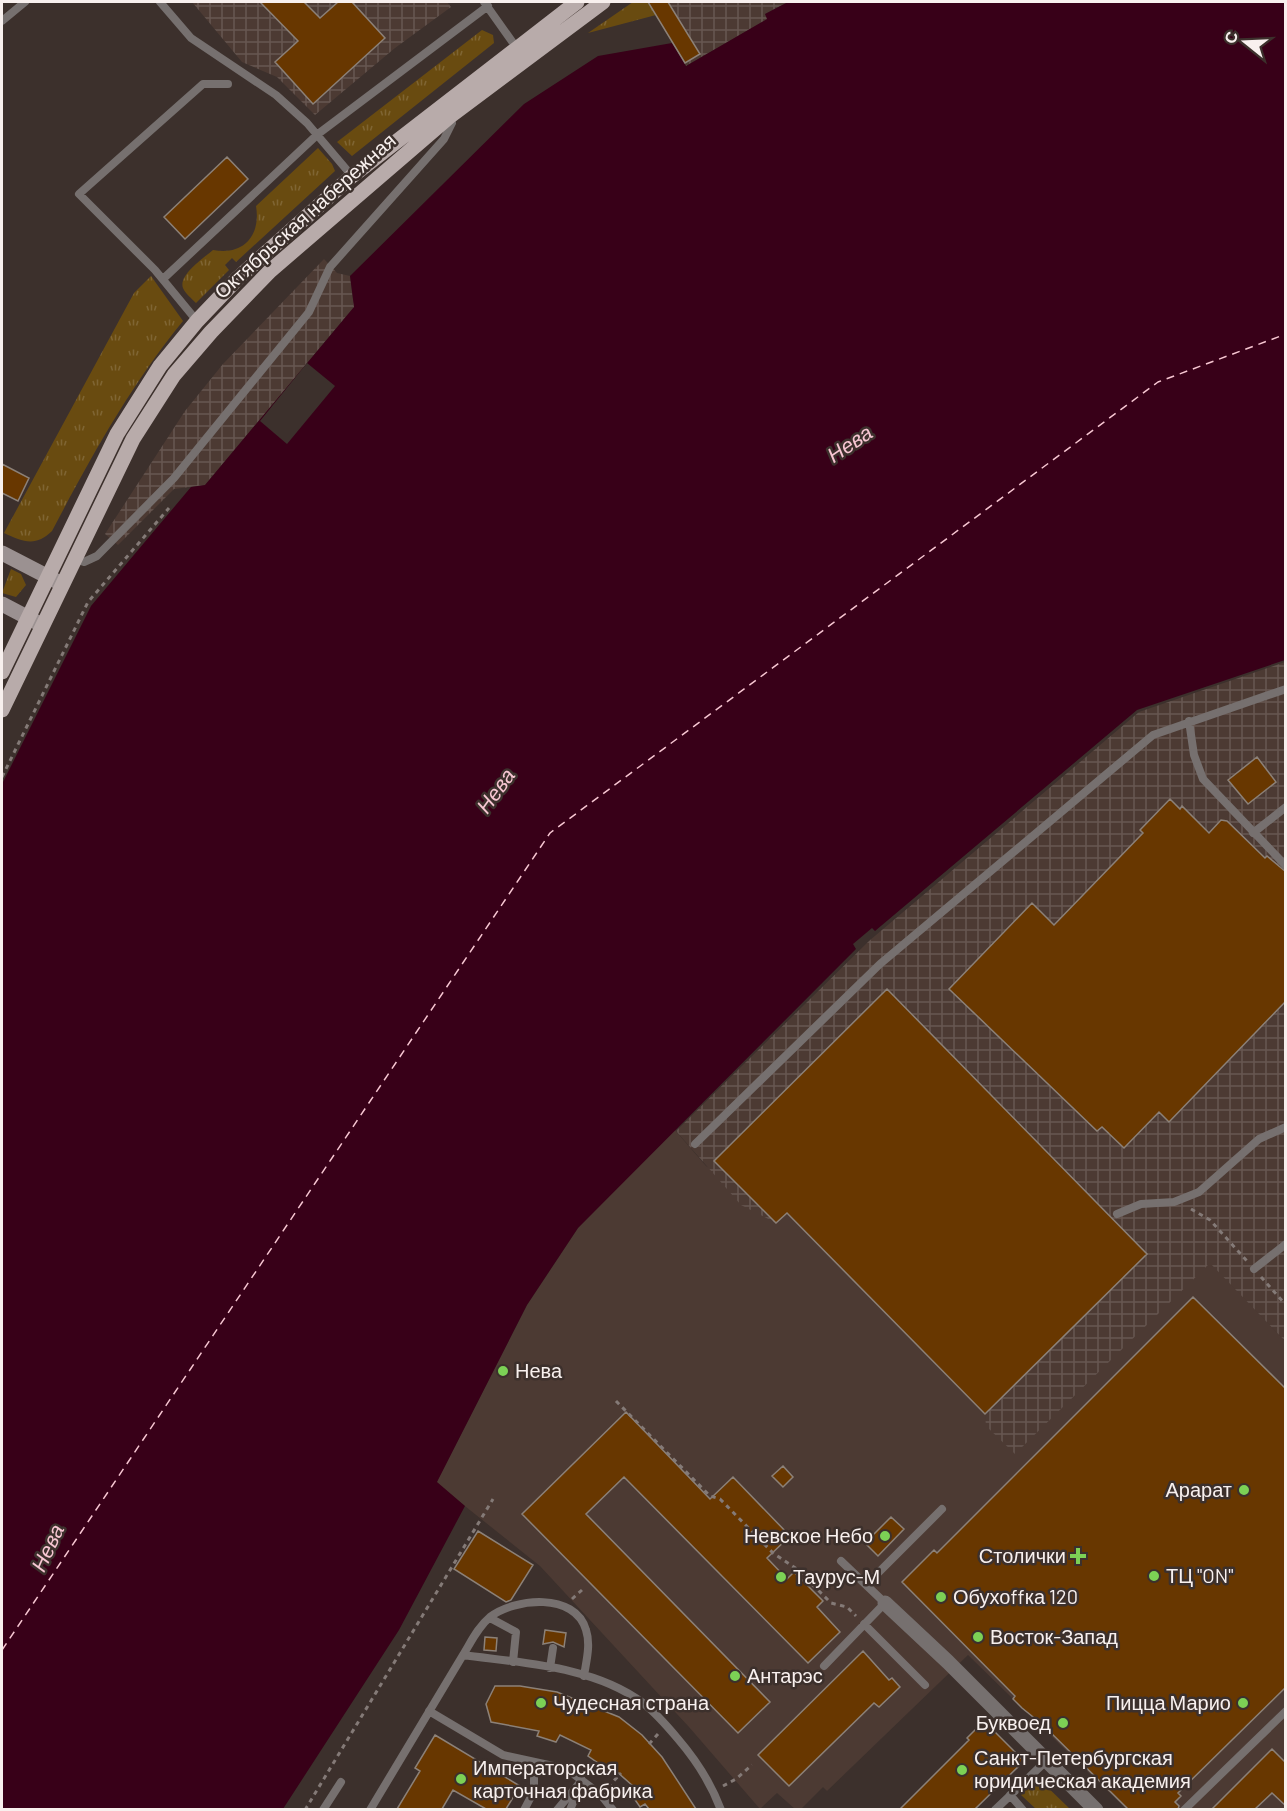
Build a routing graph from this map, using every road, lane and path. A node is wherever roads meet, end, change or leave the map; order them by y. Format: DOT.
graph roads {
  1 [pos="25,2"];
  2 [pos="160,2"];
  3 [pos="576,2"];
  4 [pos="603,2"];
  5 [pos="486,4"];
  6 [pos="2,21"];
  7 [pos="516,47"];
  8 [pos="228,84"];
  9 [pos="444,112"];
  10 [pos="318,134"];
  11 [pos="352,176"];
  12 [pos="163,279"];
  13 [pos="197,321"];
  14 [pos="169,508"];
  15 [pos="2,553"];
  16 [pos="75,559"];
  17 [pos="48,576"];
  18 [pos="63,584"];
  19 [pos="2,604"];
  20 [pos="28,618"];
  21 [pos="43,625"];
  22 [pos="2,672"];
  23 [pos="1286,689"];
  24 [pos="2,710"];
  25 [pos="1190,721"];
  26 [pos="2,777"];
  27 [pos="1286,807"];
  28 [pos="1253,833"];
  29 [pos="1286,866"];
  30 [pos="1286,1127"];
  31 [pos="695,1144"];
  32 [pos="1174,1202"];
  33 [pos="1117,1214"];
  34 [pos="1286,1244"];
  35 [pos="1254,1269"];
  36 [pos="1286,1305"];
  37 [pos="616,1401"];
  38 [pos="493,1499"];
  39 [pos="942,1509"];
  40 [pos="841,1561"];
  41 [pos="866,1585"];
  42 [pos="885,1603"];
  43 [pos="489,1618"];
  44 [pos="864,1624"];
  45 [pos="553,1647"];
  46 [pos="463,1655"];
  47 [pos="513,1662"];
  48 [pos="824,1666"];
  49 [pos="550,1668"];
  50 [pos="584,1676"];
  51 [pos="926,1685"];
  52 [pos="429,1711"];
  53 [pos="1286,1711"];
  54 [pos="1045,1762"];
  55 [pos="534,1764"];
  56 [pos="752,1765"];
  57 [pos="621,1773"];
  58 [pos="582,1780"];
  59 [pos="341,1782"];
  60 [pos="713,1790"];
  61 [pos="601,1795"];
  62 [pos="1010,1795"];
  63 [pos="305,1809"];
  64 [pos="323,1809"];
  65 [pos="370,1809"];
  66 [pos="524,1809"];
  67 [pos="557,1809"];
  68 [pos="570,1809"];
  69 [pos="613,1809"];
  70 [pos="721,1809"];
  71 [pos="995,1809"];
  72 [pos="1023,1809"];
  73 [pos="1096,1809"];
  74 [pos="1184,1809"];
  1 -- 6 [label="lane"];
  2 -- 10 [label="lane"];
  3 -- 7 [label="main road, Октябрьская набережная"];
  4 -- 9 [label="main road, Октябрьская набережная"];
  5 -- 7 [label="lane"];
  5 -- 10 [label="lane"];
  7 -- 9 [label="main road, Октябрьская набережная"];
  8 -- 12 [label="lane"];
  9 -- 11 [label="main road, Октябрьская набережная"];
  9 -- 16 [label="main road, Октябрьская набережная"];
  9 -- 16 [label="lane"];
  10 -- 11 [label="lane"];
  10 -- 12 [label="lane"];
  11 -- 13 [label="main road, Октябрьская набережная"];
  12 -- 13 [label="lane"];
  13 -- 17 [label="main road, Октябрьская набережная"];
  14 -- 26 [label="path"];
  15 -- 17 [label="main road"];
  16 -- 18 [label="main road, Октябрьская набережная"];
  17 -- 18 [label="main road"];
  17 -- 20 [label="main road, Октябрьская набережная"];
  18 -- 21 [label="main road, Октябрьская набережная"];
  19 -- 20 [label="main road"];
  20 -- 21 [label="main road"];
  20 -- 22 [label="main road, Октябрьская набережная"];
  21 -- 24 [label="main road, Октябрьская набережная"];
  23 -- 25 [label="lane"];
  25 -- 28 [label="lane"];
  25 -- 31 [label="lane"];
  27 -- 28 [label="lane"];
  28 -- 29 [label="lane"];
  30 -- 32 [label="lane"];
  32 -- 33 [label="lane"];
  32 -- 35 [label="path"];
  34 -- 35 [label="lane"];
  35 -- 36 [label="path"];
  37 -- 44 [label="path"];
  38 -- 63 [label="path"];
  39 -- 41 [label="lane"];
  40 -- 41 [label="lane"];
  41 -- 42 [label="lane"];
  42 -- 44 [label="lane"];
  42 -- 54 [label="street"];
  43 -- 46 [label="lane"];
  43 -- 47 [label="lane"];
  43 -- 50 [label="lane"];
  44 -- 48 [label="lane"];
  44 -- 51 [label="lane"];
  45 -- 49 [label="lane"];
  46 -- 47 [label="lane"];
  46 -- 52 [label="lane"];
  47 -- 49 [label="lane"];
  49 -- 50 [label="lane"];
  50 -- 60 [label="lane"];
  52 -- 55 [label="lane"];
  52 -- 65 [label="lane"];
  53 -- 74 [label="lane"];
  54 -- 62 [label="lane"];
  54 -- 73 [label="street"];
  55 -- 58 [label="lane"];
  55 -- 66 [label="lane"];
  56 -- 60 [label="path"];
  57 -- 61 [label="path"];
  58 -- 61 [label="lane"];
  58 -- 67 [label="lane"];
  58 -- 68 [label="lane"];
  59 -- 64 [label="lane"];
  60 -- 70 [label="lane"];
  61 -- 69 [label="lane"];
  62 -- 71 [label="lane"];
  62 -- 72 [label="lane"];
}
